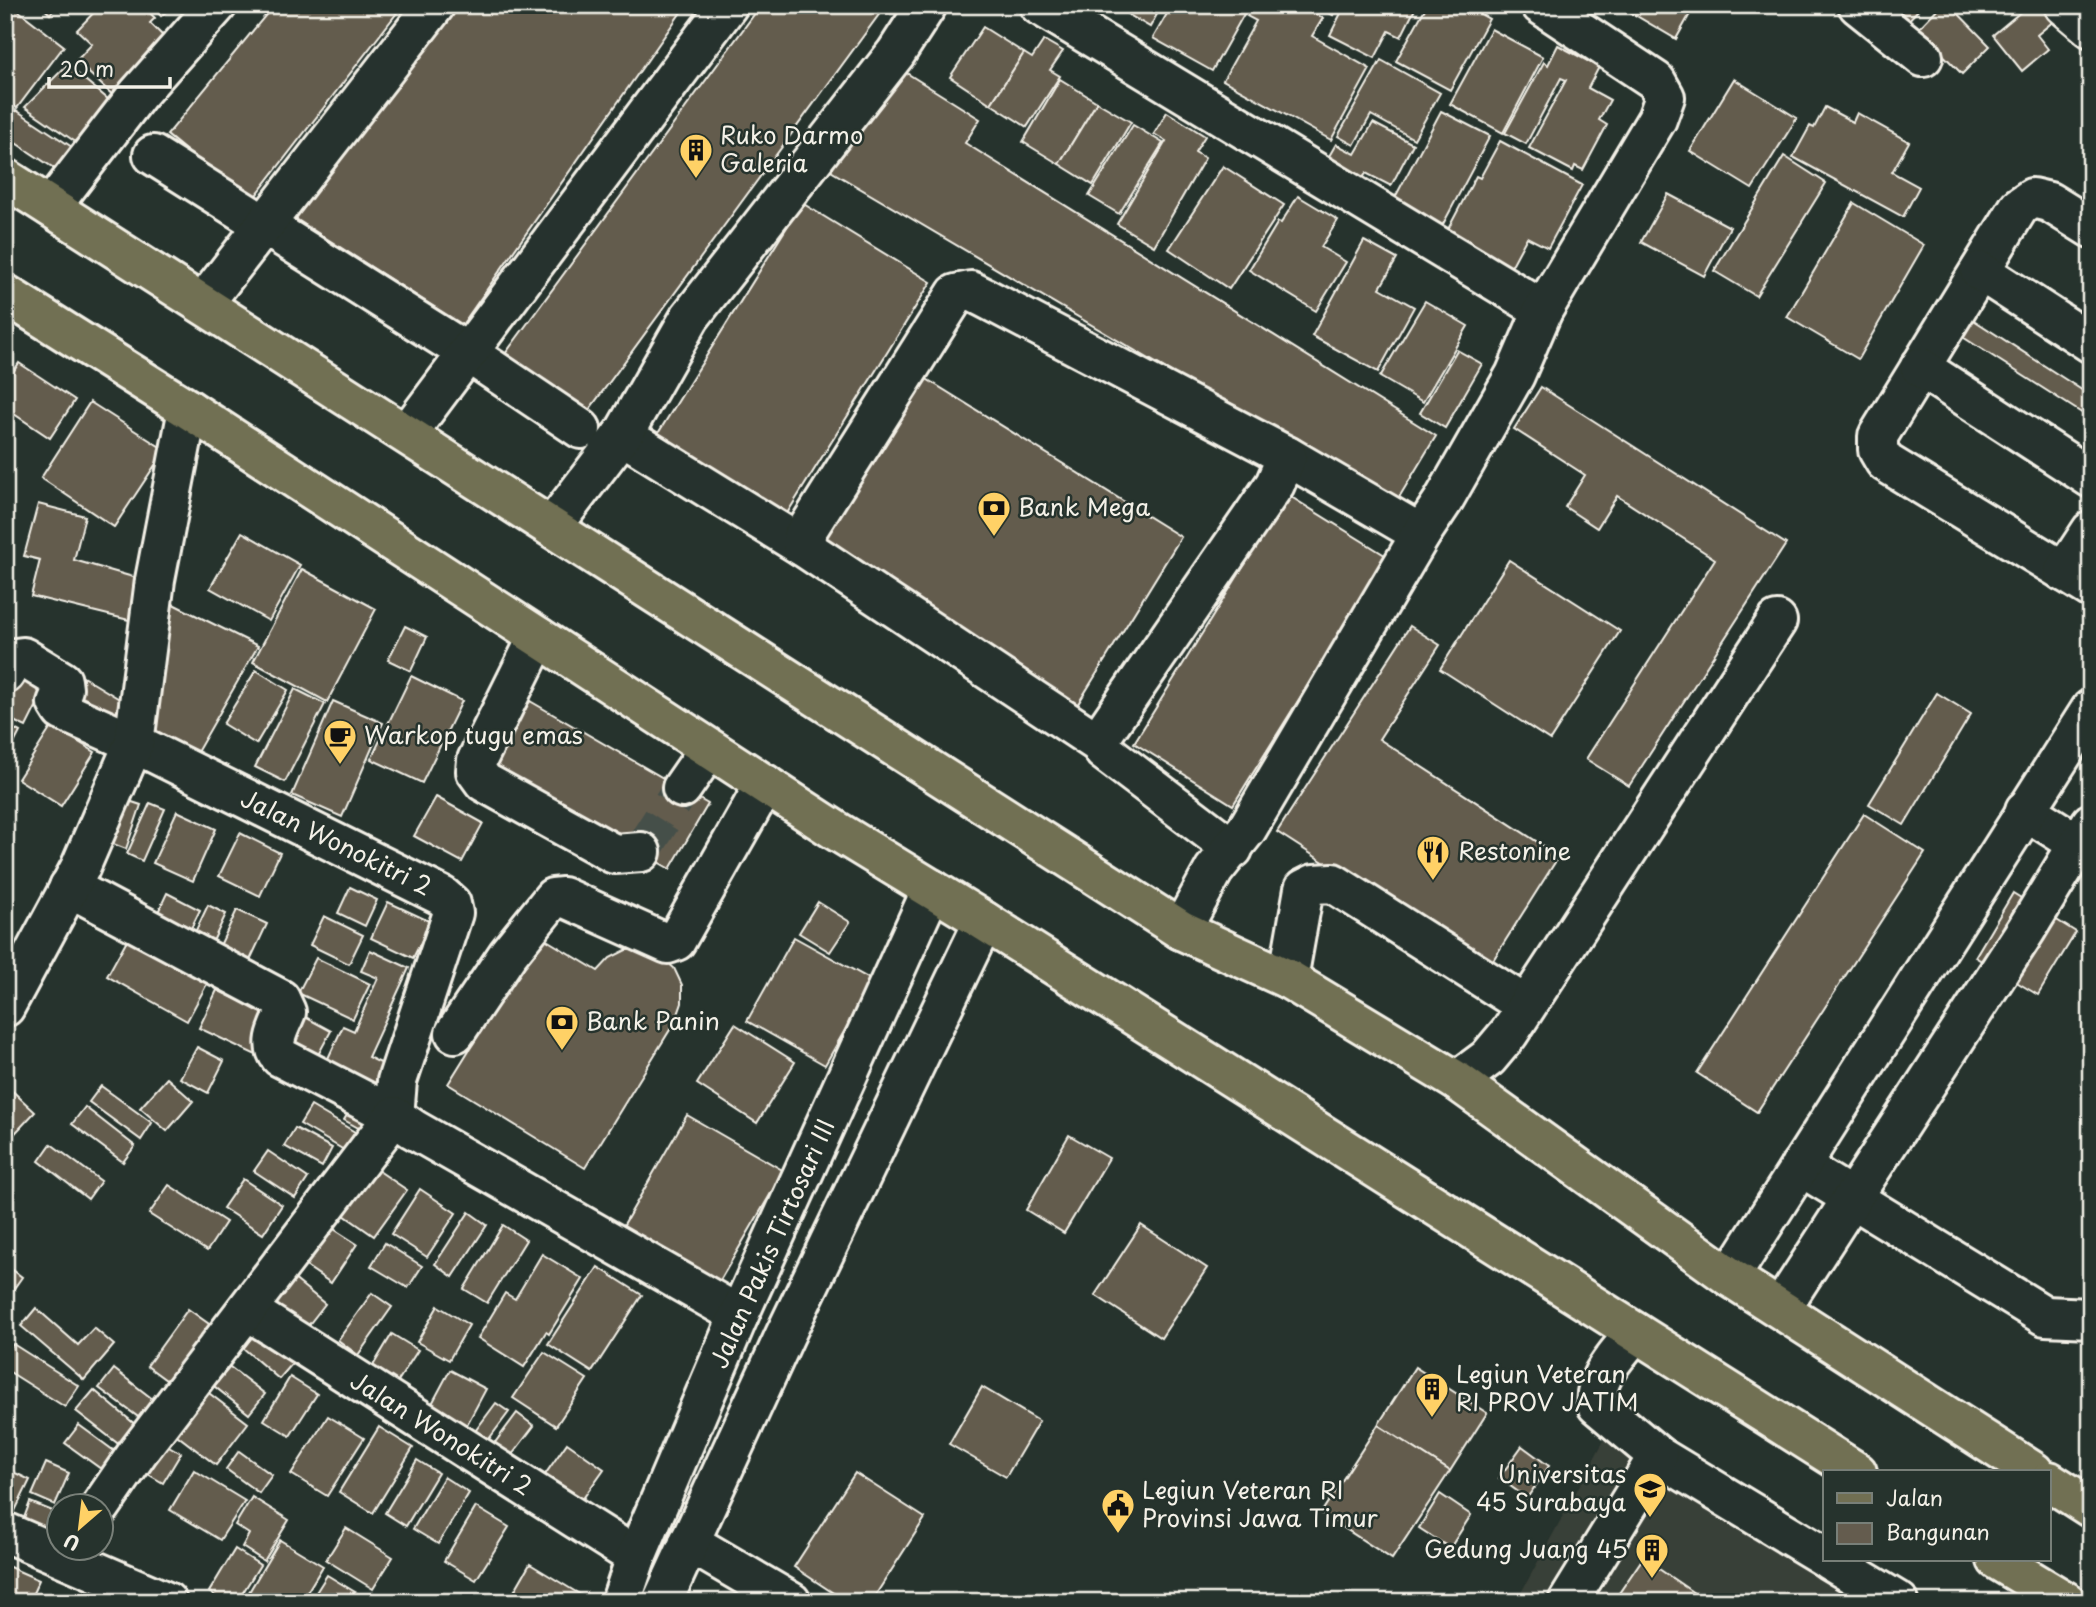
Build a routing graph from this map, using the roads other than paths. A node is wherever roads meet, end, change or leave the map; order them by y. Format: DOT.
graph roads {
  1 [pos="217,5"];
  2 [pos="435,5"];
  3 [pos="727,5"];
  4 [pos="927,5"];
  5 [pos="1039,5"];
  6 [pos="1541,5"];
  7 [pos="1858,5"];
  8 [pos="2064,5"];
  9 [pos="2091,28"];
  10 [pos="1923,57"];
  11 [pos="153,155"];
  12 [pos="5,177"];
  13 [pos="51,206"];
  14 [pos="264,226"];
  15 [pos="2091,228"];
  16 [pos="1979,271"];
  17 [pos="5,294"];
  18 [pos="203,304"];
  19 [pos="1544,310"];
  20 [pos="2091,343"];
  21 [pos="468,353"];
  22 [pos="1920,367"];
  23 [pos="188,409"];
  24 [pos="582,429"];
  25 [pos="407,434"];
  26 [pos="622,435"];
  27 [pos="1287,456"];
  28 [pos="2091,478"];
  29 [pos="552,527"];
  30 [pos="2091,531"];
  31 [pos="1421,534"];
  32 [pos="802,546"];
  33 [pos="2078,580"];
  34 [pos="1777,621"];
  35 [pos="538,637"];
  36 [pos="5,674"];
  37 [pos="2091,709"];
  38 [pos="134,743"];
  39 [pos="1100,744"];
  40 [pos="709,748"];
  41 [pos="765,784"];
  42 [pos="682,789"];
  43 [pos="2025,810"];
  44 [pos="2087,840"];
  45 [pos="1233,849"];
  46 [pos="641,852"];
  47 [pos="69,887"];
  48 [pos="932,889"];
  49 [pos="984,921"];
  50 [pos="1181,930"];
  51 [pos="896,971"];
  52 [pos="1288,979"];
  53 [pos="946,996"];
  54 [pos="1525,1005"];
  55 [pos="5,1007"];
  56 [pos="455,1032"];
  57 [pos="1457,1081"];
  58 [pos="394,1115"];
  59 [pos="1800,1166"];
  60 [pos="1852,1197"];
  61 [pos="1730,1277"];
  62 [pos="1781,1308"];
  63 [pos="247,1310"];
  64 [pos="739,1315"];
  65 [pos="2091,1318"];
  66 [pos="1635,1332"];
  67 [pos="1658,1455"];
  68 [pos="1854,1470"];
  69 [pos="2031,1470"];
  70 [pos="2050,1483"];
  71 [pos="111,1492"];
  72 [pos="2091,1508"];
  73 [pos="5,1532"];
  74 [pos="689,1542"];
  75 [pos="46,1546"];
  76 [pos="1823,1556"];
  77 [pos="636,1557"];
  78 [pos="86,1562"];
  79 [pos="1832,1562"];
  80 [pos="2000,1562"];
  81 [pos="167,1602"];
  82 [pos="621,1602"];
  83 [pos="662,1602"];
  84 [pos="791,1602"];
  85 [pos="1568,1602"];
  86 [pos="1899,1602"];
  87 [pos="2067,1602"];
  1 -- 13 [label="street"];
  2 -- 14 [label="street"];
  3 -- 21 [label="street"];
  4 -- 26 [label="street"];
  5 -- 19 [label="street"];
  6 -- 19 [label="street"];
  7 -- 10 [label="street"];
  8 -- 9 [label="street"];
  11 -- 14 [label="street"];
  12 -- 13 [label="main road"];
  13 -- 18 [label="main road"];
  14 -- 18 [label="street"];
  14 -- 21 [label="street"];
  15 -- 16 [label="street"];
  16 -- 20 [label="street"];
  16 -- 22 [label="street"];
  17 -- 23 [label="main road"];
  18 -- 25 [label="main road"];
  19 -- 31 [label="street"];
  21 -- 24 [label="street"];
  21 -- 25 [label="street"];
  22 -- 28 [label="street"];
  22 -- 33 [label="street"];
  23 -- 35 [label="main road"];
  23 -- 38 [label="street"];
  25 -- 29 [label="main road"];
  26 -- 29 [label="street"];
  26 -- 32 [label="street"];
  27 -- 31 [label="street"];
  27 -- 32 [label="street"];
  27 -- 39 [label="street"];
  29 -- 50 [label="main road"];
  30 -- 33 [label="street"];
  31 -- 45 [label="street"];
  32 -- 39 [label="street"];
  34 -- 54 [label="street"];
  35 -- 40 [label="main road"];
  35 -- 46 [label="street"];
  36 -- 38 [label="street, Jalan Wonokitri 2"];
  37 -- 43 [label="street"];
  38 -- 47 [label="street"];
  38 -- 58 [label="street, Jalan Wonokitri 2"];
  39 -- 45 [label="street"];
  40 -- 41 [label="main road"];
  40 -- 42 [label="street"];
  41 -- 48 [label="main road"];
  41 -- 56 [label="street"];
  43 -- 44 [label="street"];
  43 -- 59 [label="street"];
  44 -- 60 [label="street"];
  45 -- 50 [label="street"];
  47 -- 55 [label="street"];
  47 -- 58 [label="street"];
  48 -- 49 [label="main road"];
  48 -- 51 [label="street, Jalan Pakis Tirtosari III"];
  49 -- 53 [label="street, Jalan Pakis Tirtosari III"];
  49 -- 66 [label="main road"];
  50 -- 52 [label="main road"];
  51 -- 53 [label="street"];
  51 -- 64 [label="street, Jalan Pakis Tirtosari III"];
  52 -- 54 [label="street"];
  52 -- 57 [label="main road"];
  53 -- 74 [label="street, Jalan Pakis Tirtosari III"];
  54 -- 57 [label="street"];
  57 -- 61 [label="main road"];
  58 -- 63 [label="street"];
  58 -- 64 [label="street"];
  59 -- 60 [label="street"];
  59 -- 61 [label="street"];
  60 -- 62 [label="street"];
  60 -- 65 [label="street"];
  61 -- 62 [label="main road"];
  62 -- 69 [label="main road"];
  63 -- 71 [label="street"];
  63 -- 77 [label="street, Jalan Wonokitri 2"];
  64 -- 77 [label="street, Jalan Pakis Tirtosari III"];
  66 -- 67 [label="street"];
  66 -- 68 [label="main road"];
  67 -- 76 [label="street"];
  67 -- 85 [label="street"];
  70 -- 72 [label="main road"];
  73 -- 75 [label="street"];
  74 -- 83 [label="street, Jalan Pakis Tirtosari III"];
  74 -- 84 [label="street"];
  77 -- 82 [label="street, Jalan Pakis Tirtosari III"];
  78 -- 81 [label="street"];
  79 -- 86 [label="street"];
  80 -- 87 [label="main road"];
}
